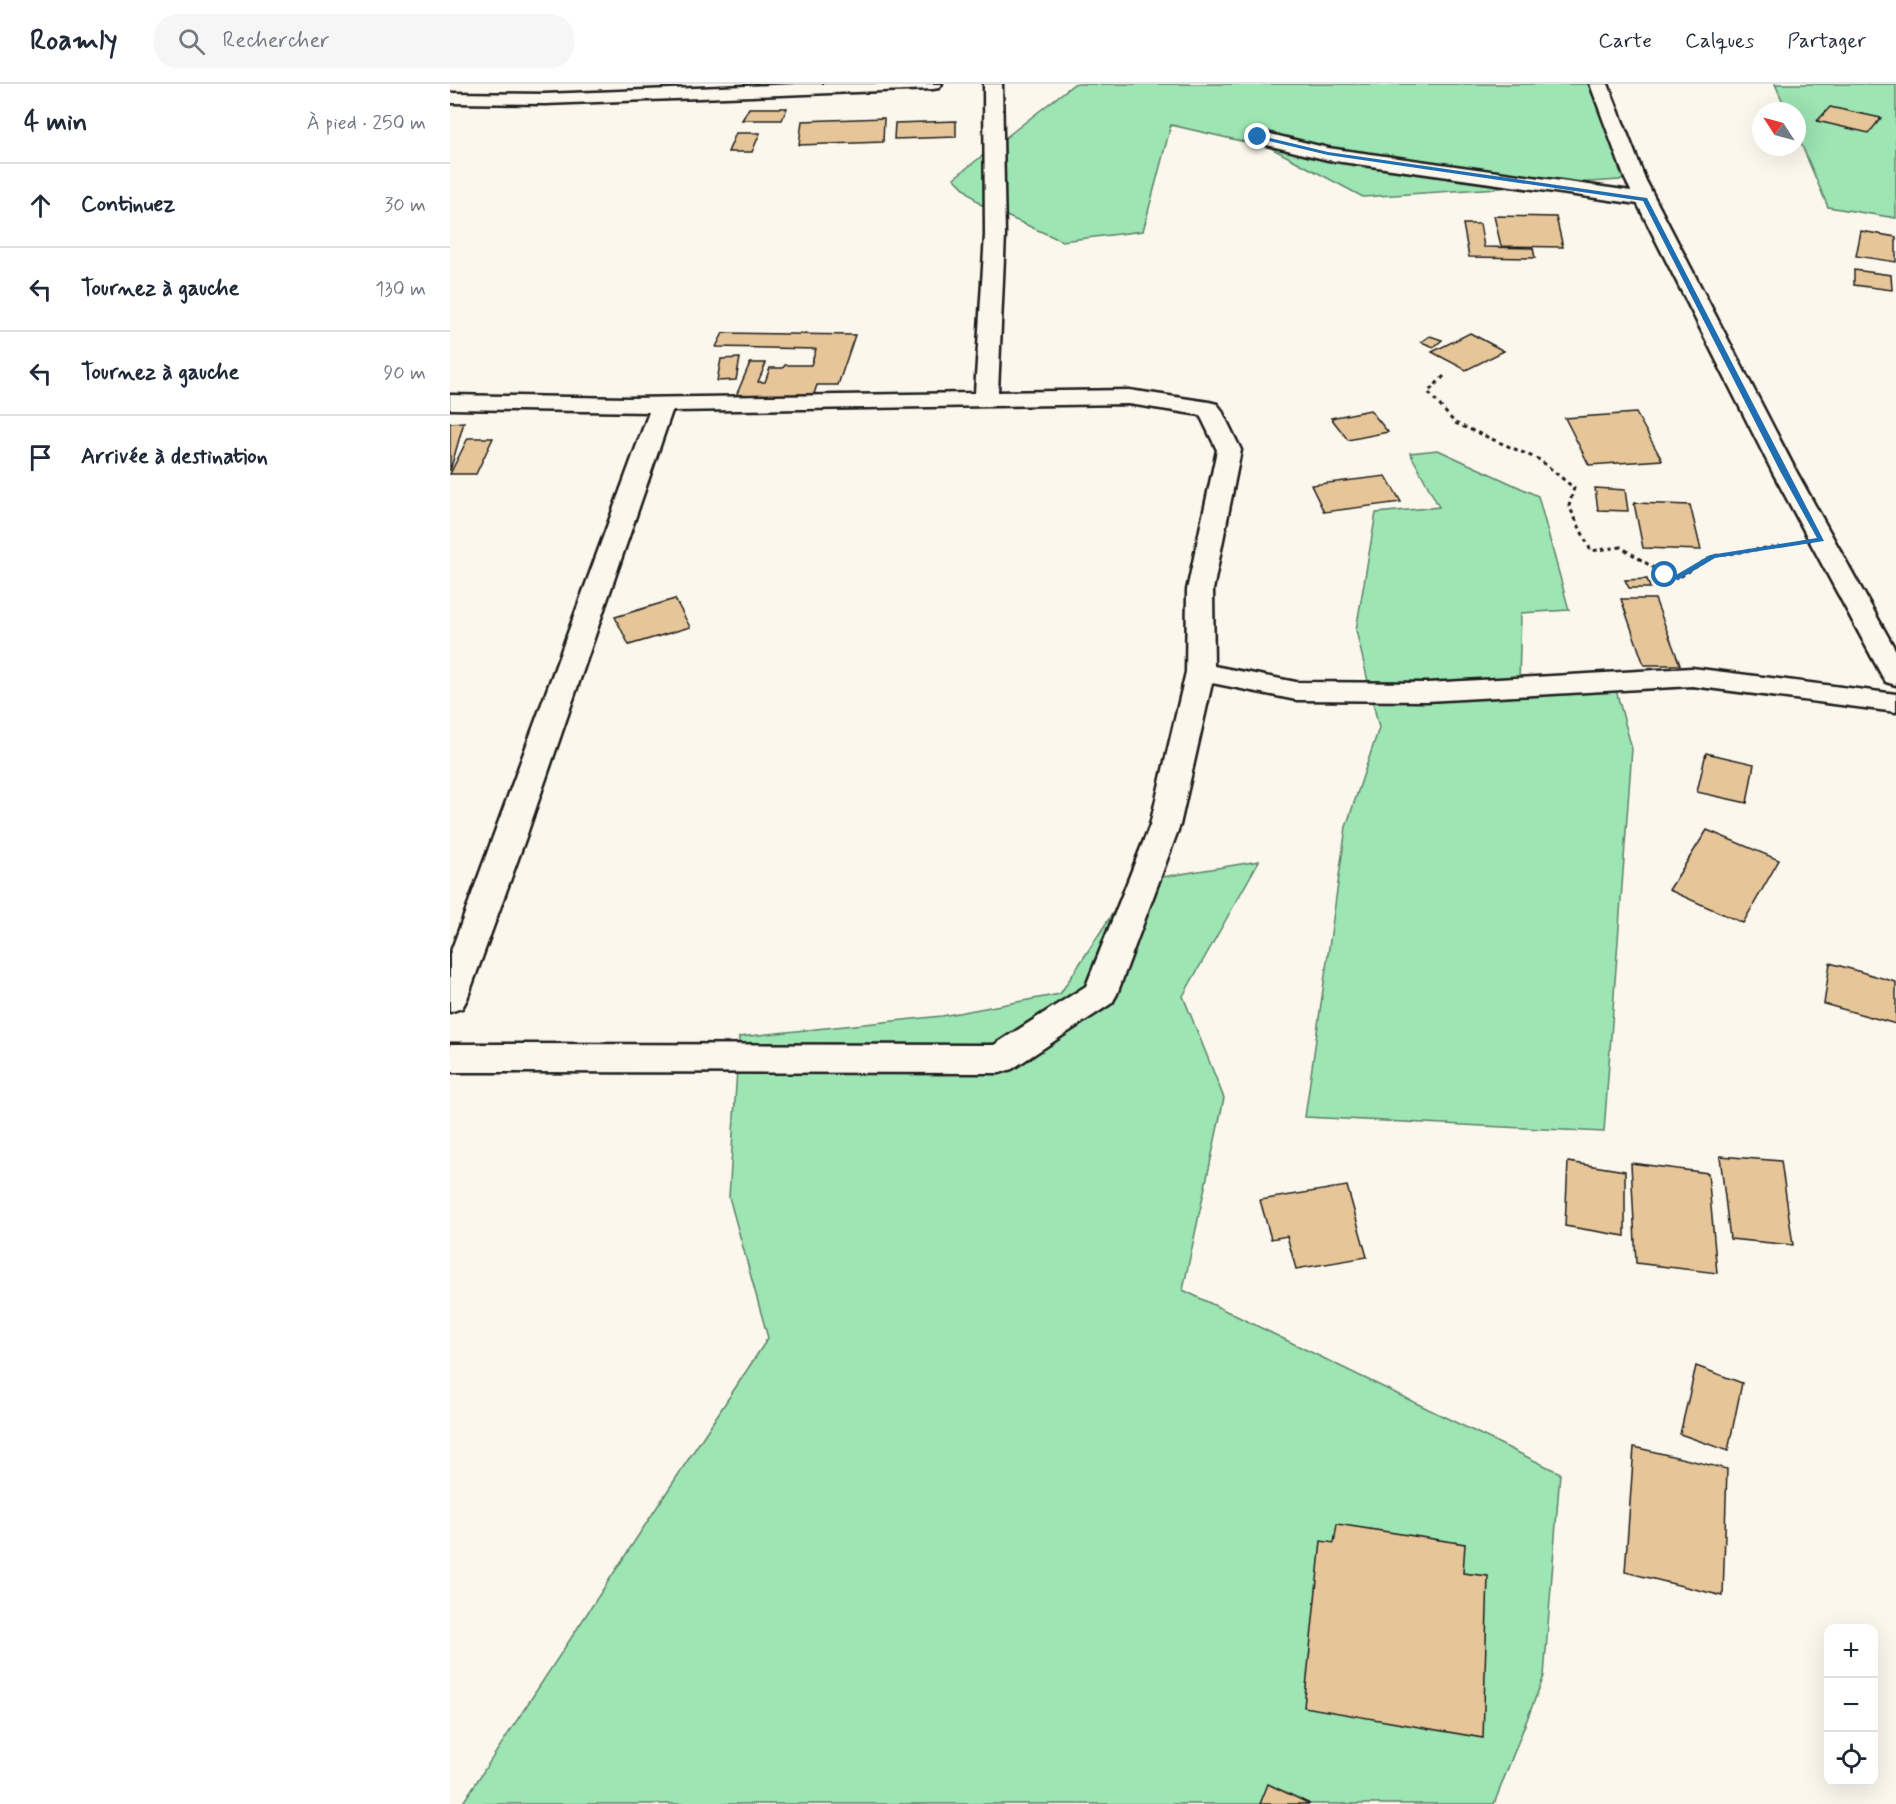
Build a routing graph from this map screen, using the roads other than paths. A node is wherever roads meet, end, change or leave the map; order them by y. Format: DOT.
graph roads {
  1 [pos="933,84"];
  2 [pos="993,84"];
  3 [pos="1599,84"];
  4 [pos="450,98"];
  5 [pos="1258,137"];
  6 [pos="1645,199"];
  7 [pos="986,399"];
  8 [pos="450,402"];
  9 [pos="663,404"];
  10 [pos="1894,667"];
  11 [pos="1200,672"];
  12 [pos="1896,703"];
  13 [pos="450,999"];
  14 [pos="450,1058"];
  1 -- 4 [label="street"];
  2 -- 7 [label="street"];
  3 -- 6 [label="street"];
  5 -- 6 [label="street"];
  6 -- 10 [label="street"];
  7 -- 9 [label="street"];
  7 -- 11 [label="street"];
  8 -- 9 [label="street"];
  9 -- 13 [label="street"];
  11 -- 12 [label="street"];
  11 -- 14 [label="street"];
}
